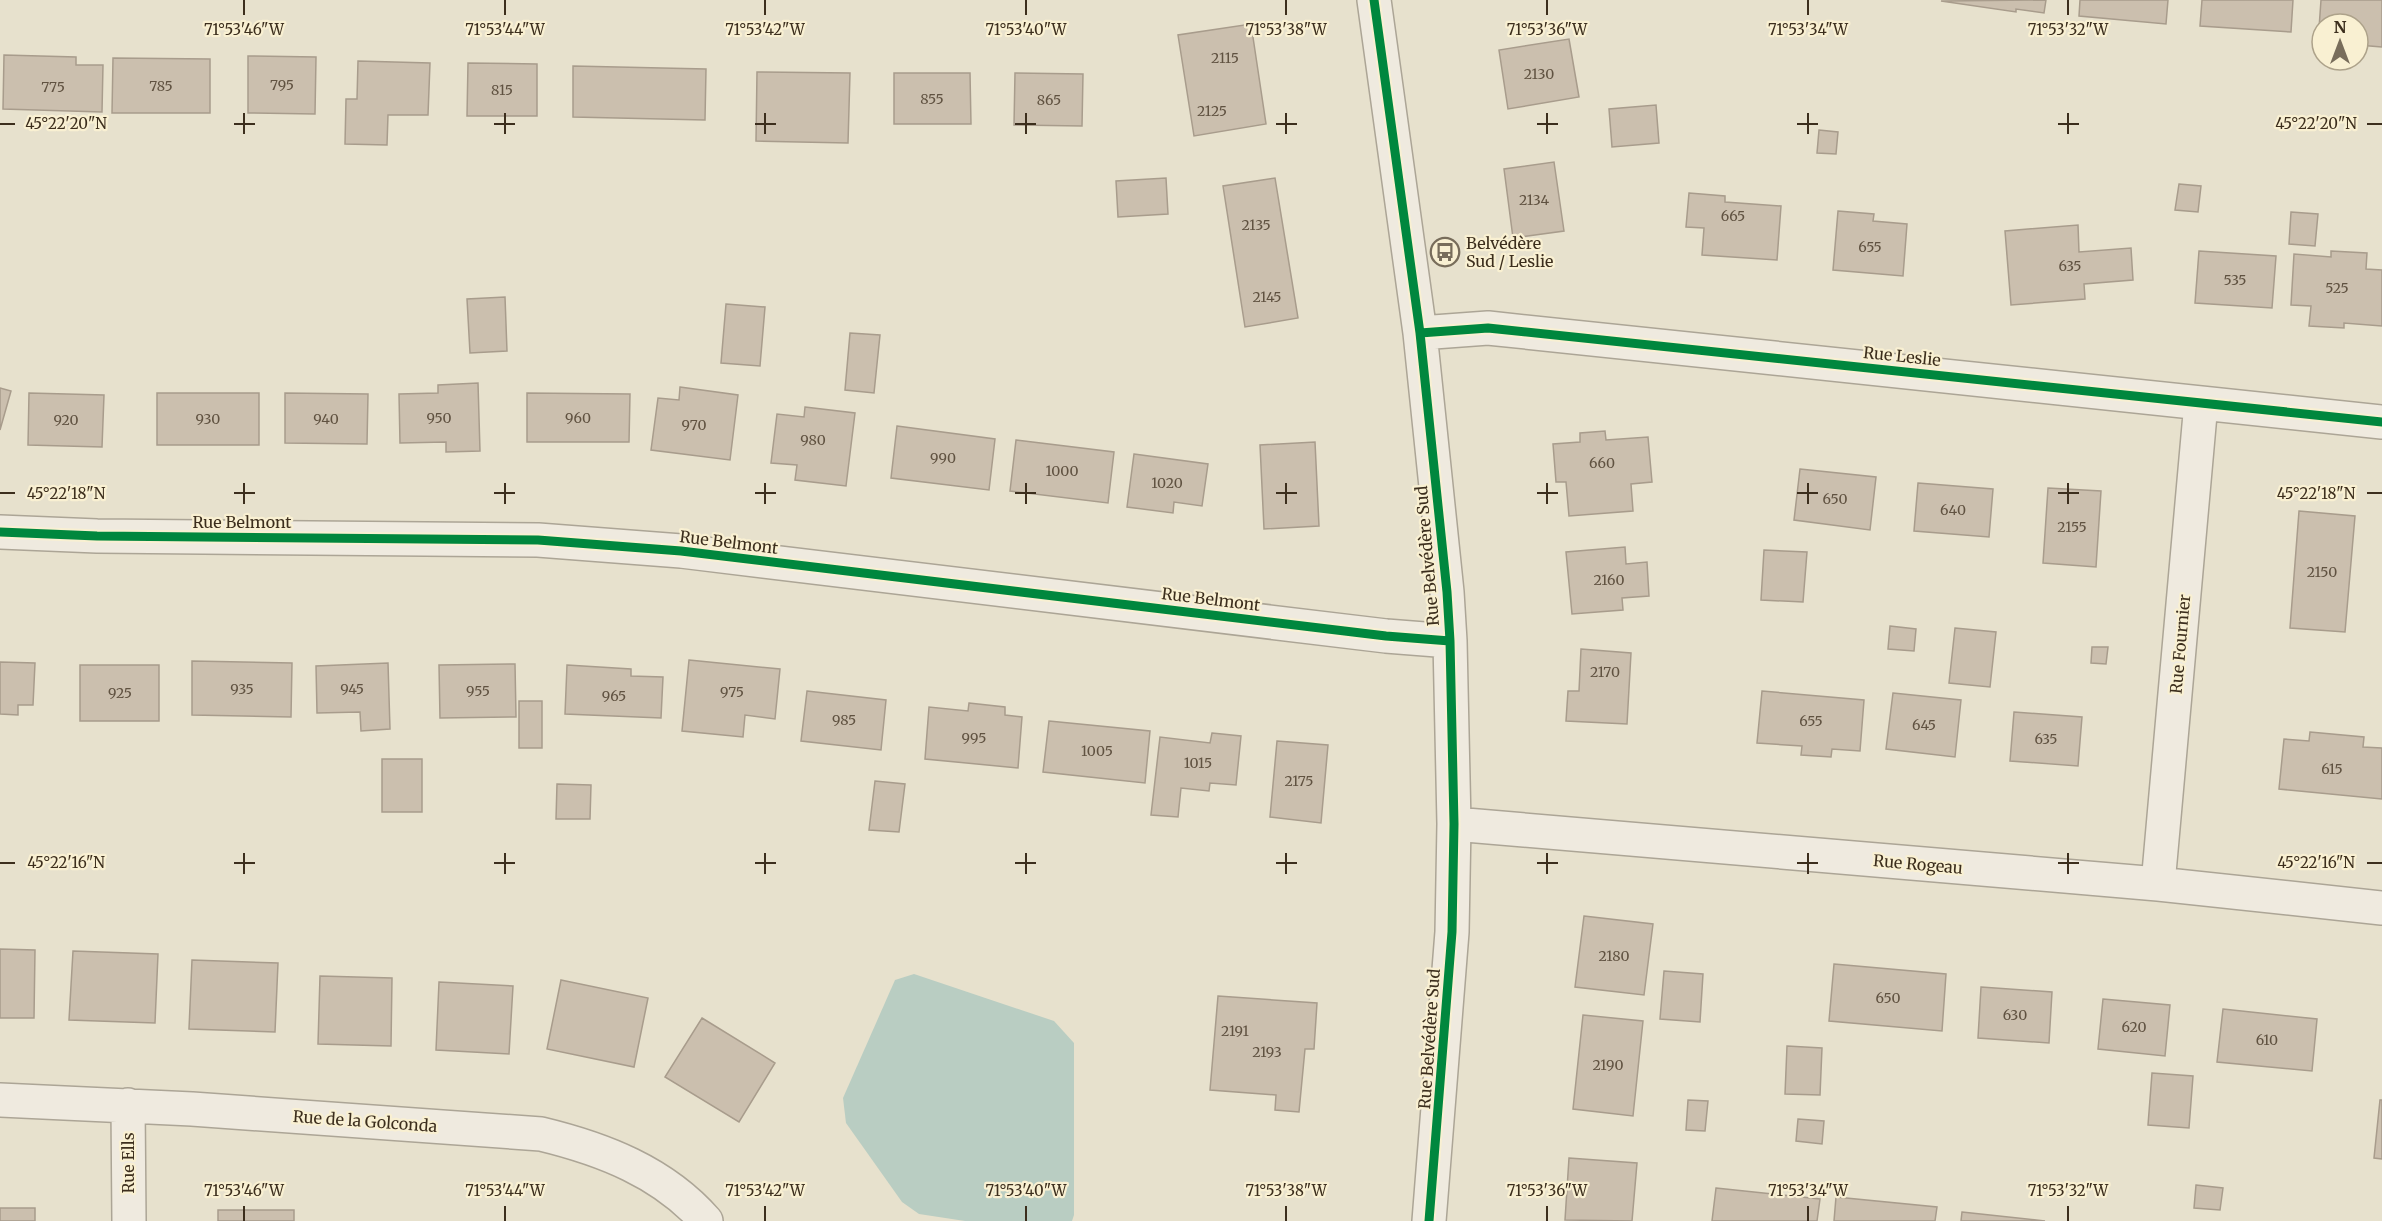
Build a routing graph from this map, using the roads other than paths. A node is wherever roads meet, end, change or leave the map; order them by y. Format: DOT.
graph roads {
  1 [pos="1374,0"];
  2 [pos="1420,333"];
  3 [pos="2201,403"];
  4 [pos="2382,422"];
  5 [pos="0,532"];
  6 [pos="1450,641"];
  7 [pos="1454,825"];
  8 [pos="2158,884"];
  9 [pos="2382,908"];
  10 [pos="0,1100"];
  11 [pos="128,1105"];
  12 [pos="129,1221"];
  13 [pos="706,1221"];
  14 [pos="1429,1221"];
  1 -- 2 [label="street, Rue Belvédère Sud"];
  2 -- 3 [label="street, Rue Leslie"];
  2 -- 6 [label="street, Rue Belvédère Sud"];
  3 -- 4 [label="street, Rue Leslie"];
  3 -- 8 [label="street, Rue Fournier"];
  5 -- 6 [label="street, Rue Belmont"];
  6 -- 7 [label="street, Rue Belvédère Sud"];
  7 -- 8 [label="street, Rue Rogeau"];
  7 -- 14 [label="street, Rue Belvédère Sud"];
  8 -- 9 [label="street, Rue Rogeau"];
  10 -- 11 [label="street, Rue de la Golconda"];
  11 -- 12 [label="street, Rue Ells"];
  11 -- 13 [label="street, Rue de la Golconda"];
}
